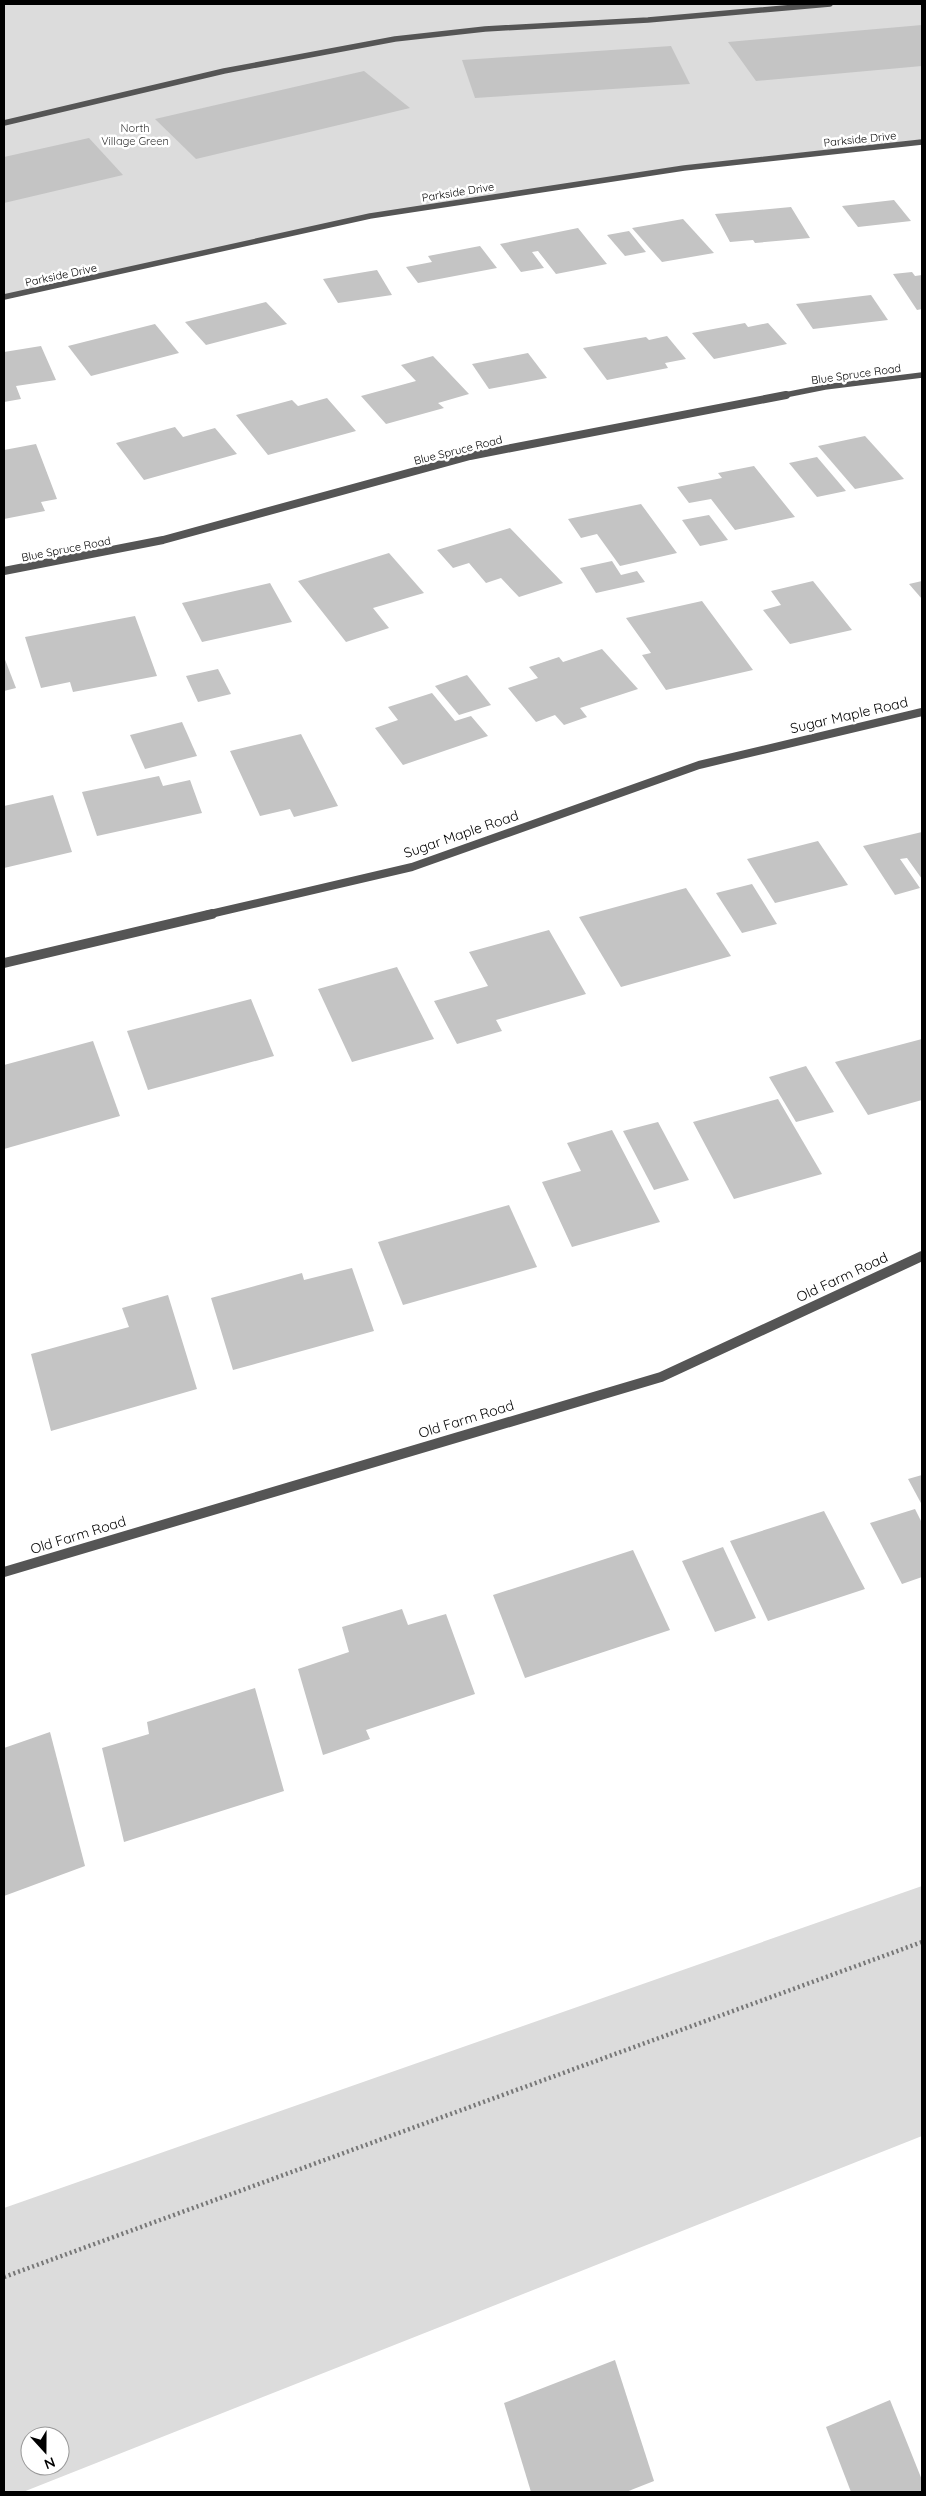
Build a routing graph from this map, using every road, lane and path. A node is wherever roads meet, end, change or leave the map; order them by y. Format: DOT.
graph roads {
  1 [pos="830,4"];
  2 [pos="4,123"];
  3 [pos="922,142"];
  4 [pos="4,297"];
  5 [pos="922,376"];
  6 [pos="4,571"];
  7 [pos="922,712"];
  8 [pos="4,963"];
  9 [pos="922,1256"];
  10 [pos="4,1572"];
  11 [pos="922,1942"];
  12 [pos="4,2277"];
  1 -- 2 [label="street"];
  3 -- 4 [label="street, Parkside Drive"];
  5 -- 6 [label="street, Blue Spruce Road"];
  7 -- 8 [label="street, Sugar Maple Road"];
  9 -- 10 [label="street, Old Farm Road"];
  11 -- 12 [label="path"];
}
